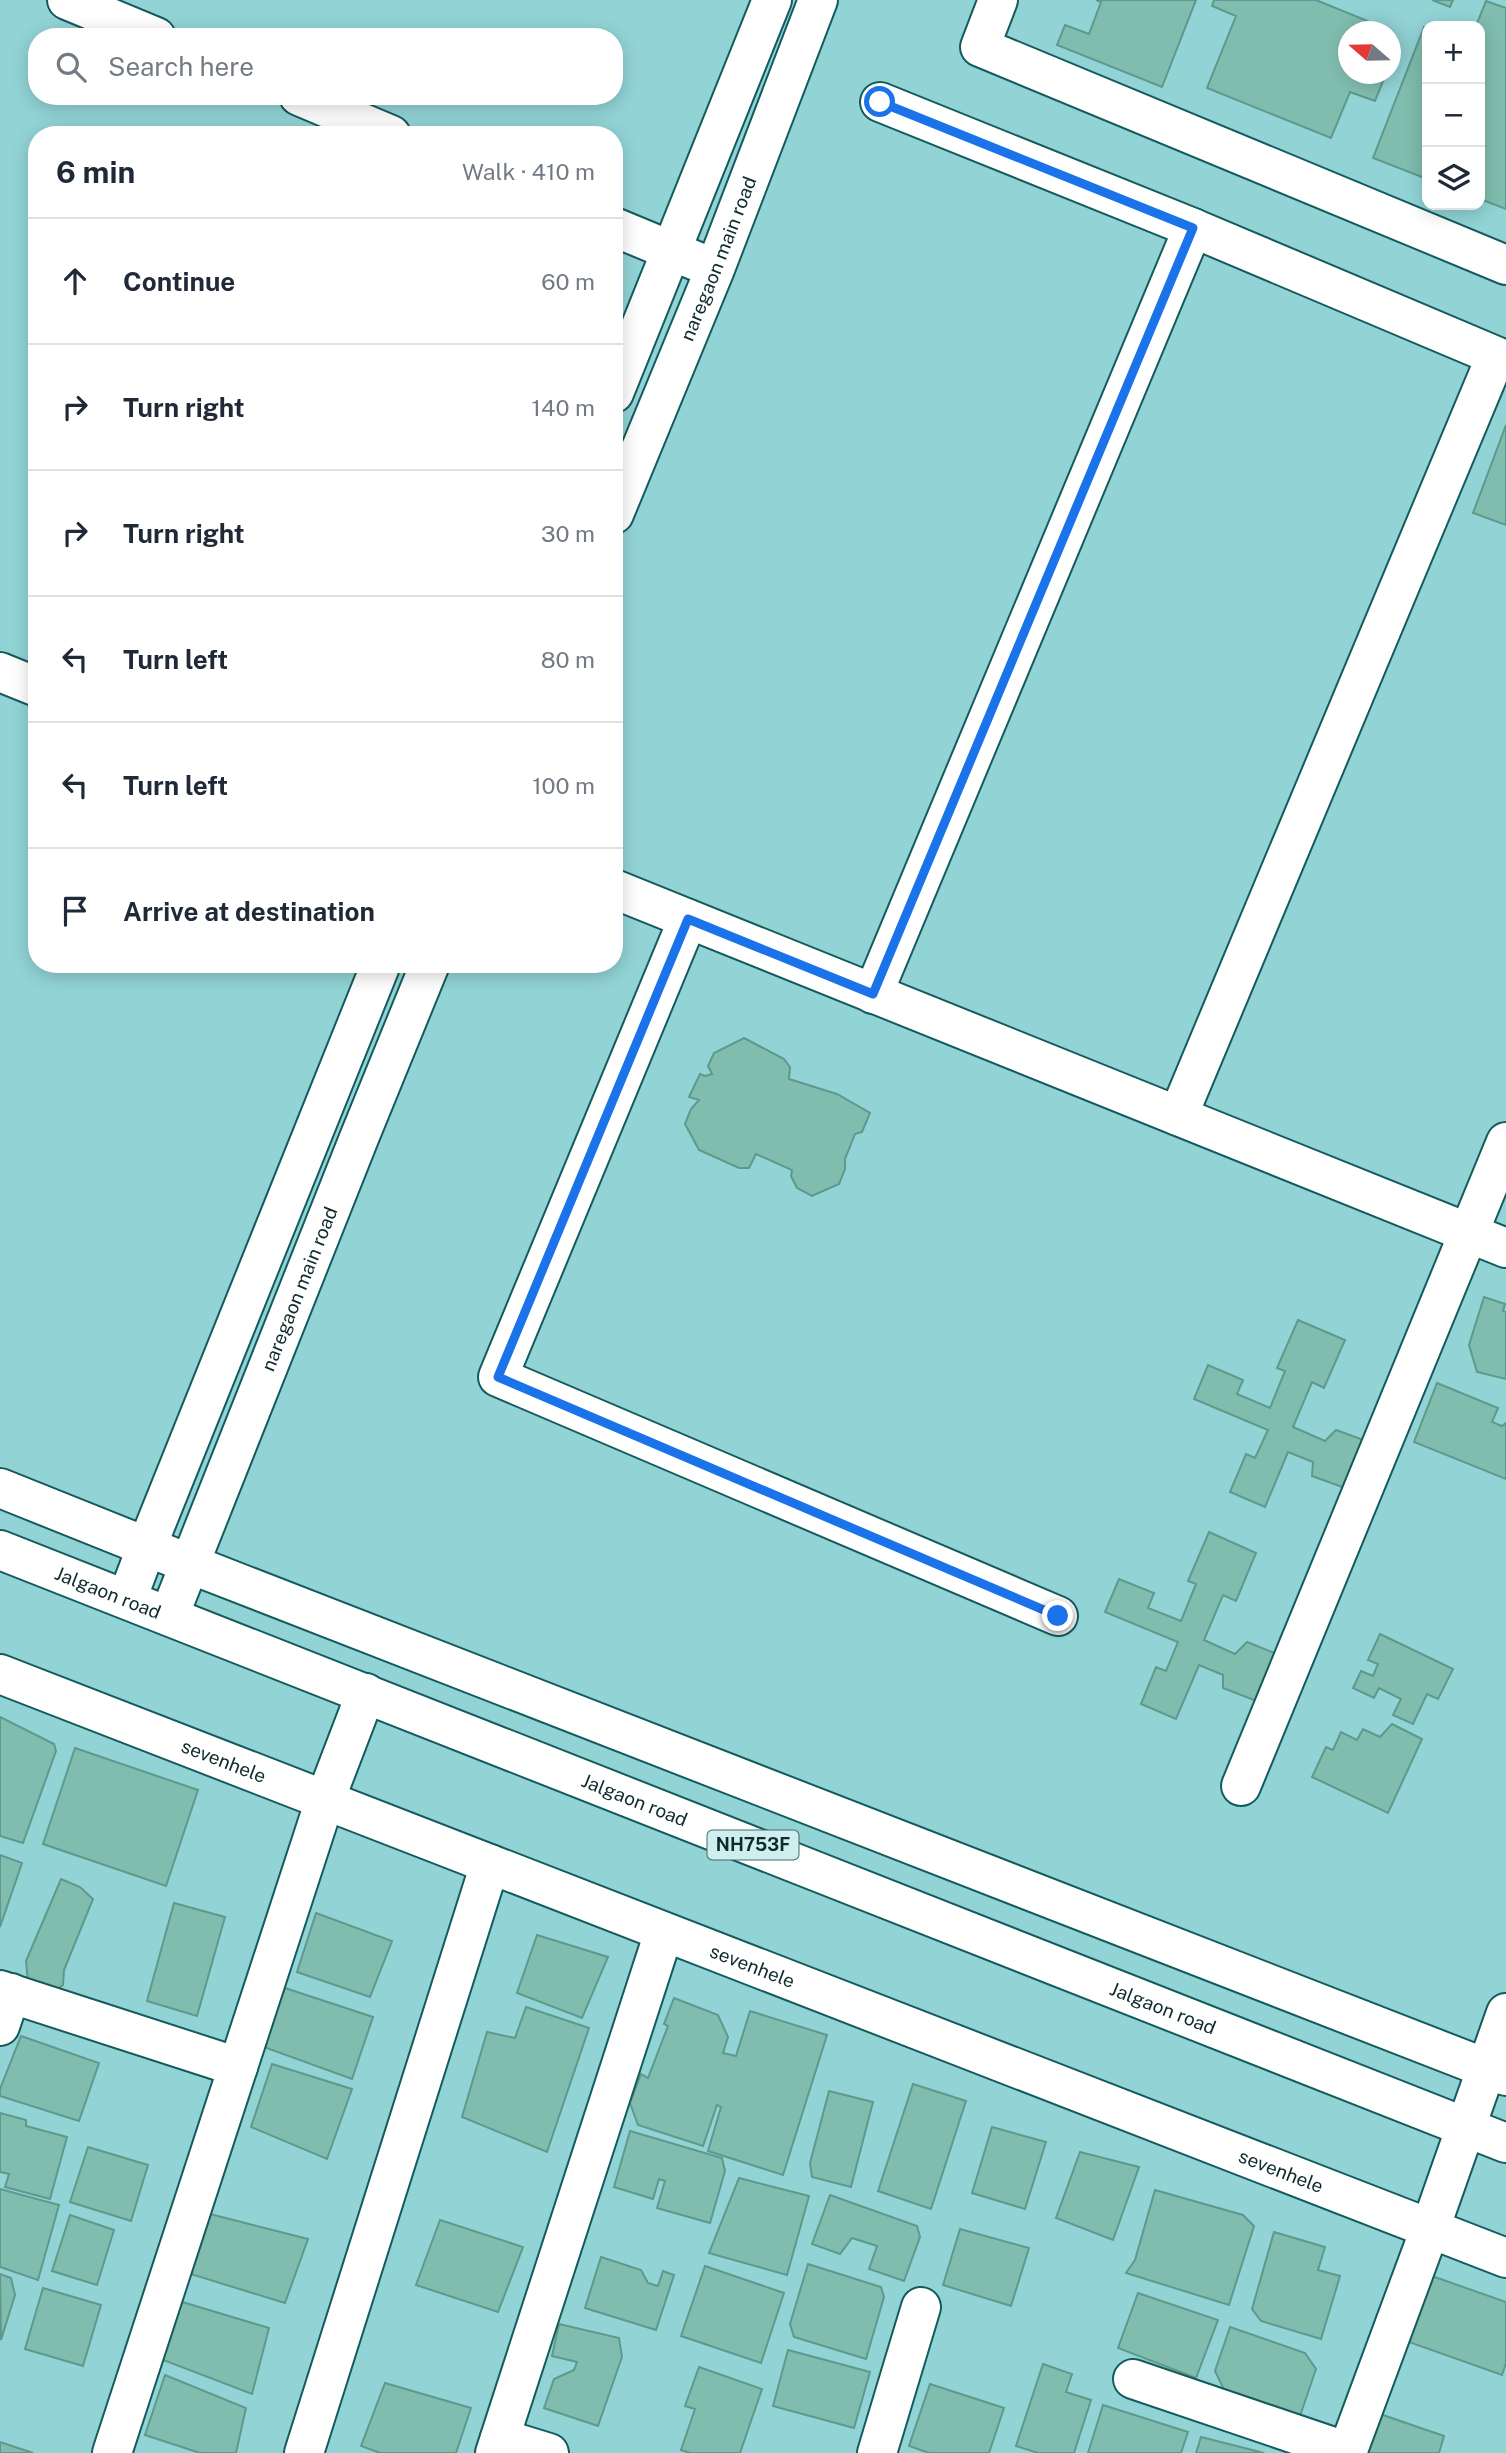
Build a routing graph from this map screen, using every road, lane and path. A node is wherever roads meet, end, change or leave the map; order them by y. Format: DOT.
graph roads {
  1 [pos="67,0"];
  2 [pos="772,0"];
  3 [pos="818,0"];
  4 [pos="998,0"];
  5 [pos="134,28"];
  6 [pos="880,102"];
  7 [pos="320,105"];
  8 [pos="370,126"];
  9 [pos="1193,228"];
  10 [pos="623,231"];
  11 [pos="672,251"];
  12 [pos="1506,265"];
  13 [pos="715,269"];
  14 [pos="623,371"];
  15 [pos="623,492"];
  16 [pos="0,673"];
  17 [pos="28,684"];
  18 [pos="623,894"];
  19 [pos="688,919"];
  20 [pos="377,973"];
  21 [pos="426,973"];
  22 [pos="873,994"];
  23 [pos="1178,1116"];
  24 [pos="1506,1142"];
  25 [pos="1468,1233"];
  26 [pos="1506,1248"];
  27 [pos="0,1488"];
  28 [pos="147,1546"];
  29 [pos="0,1550"];
  30 [pos="190,1564"];
  31 [pos="127,1600"];
  32 [pos="169,1616"];
  33 [pos="1058,1616"];
  34 [pos="0,1674"];
  35 [pos="366,1693"];
  36 [pos="1241,1786"];
  37 [pos="325,1800"];
  38 [pos="490,1864"];
  39 [pos="664,1932"];
  40 [pos="4,2003"];
  41 [pos="1506,2013"];
  42 [pos="237,2067"];
  43 [pos="1496,2072"];
  44 [pos="1466,2127"];
  45 [pos="1506,2143"];
  46 [pos="1430,2229"];
  47 [pos="1506,2258"];
  48 [pos="921,2307"];
  49 [pos="1133,2379"];
  50 [pos="498,2445"];
  51 [pos="1348,2452"];
  52 [pos="112,2453"];
  53 [pos="304,2453"];
  54 [pos="549,2453"];
  55 [pos="877,2453"];
  1 -- 5 [label="main road"];
  2 -- 11 [label="main road"];
  3 -- 13 [label="main road, naregaon main road"];
  4 -- 12 [label="main road"];
  6 -- 9 [label="main road"];
  7 -- 8 [label="main road"];
  9 -- 22 [label="main road"];
  9 -- 23 [label="main road"];
  10 -- 11 [label="main road"];
  11 -- 13 [label="main road"];
  11 -- 14 [label="main road"];
  13 -- 15 [label="main road, naregaon main road"];
  16 -- 17 [label="main road"];
  18 -- 19 [label="main road"];
  19 -- 22 [label="main road"];
  19 -- 33 [label="main road"];
  20 -- 28 [label="main road"];
  21 -- 30 [label="main road, naregaon main road"];
  22 -- 23 [label="main road"];
  23 -- 25 [label="main road"];
  24 -- 25 [label="main road"];
  25 -- 26 [label="main road"];
  25 -- 36 [label="main road"];
  27 -- 28 [label="main road, NH753F"];
  28 -- 30 [label="main road, NH753F"];
  28 -- 31 [label="main road"];
  29 -- 31 [label="main road, Jalgaon road / NH753F"];
  30 -- 32 [label="main road, naregaon main road"];
  30 -- 43 [label="main road, NH753F"];
  31 -- 32 [label="main road, Jalgaon road / NH753F"];
  32 -- 35 [label="main road, Jalgaon road / NH753F"];
  34 -- 37 [label="main road, sevenhele"];
  35 -- 37 [label="main road"];
  35 -- 44 [label="main road, Jalgaon road / NH753F"];
  37 -- 38 [label="main road, sevenhele"];
  37 -- 42 [label="main road"];
  38 -- 39 [label="main road, sevenhele"];
  38 -- 53 [label="main road"];
  39 -- 46 [label="main road, sevenhele"];
  39 -- 50 [label="main road"];
  40 -- 42 [label="main road"];
  41 -- 43 [label="main road"];
  42 -- 52 [label="main road"];
  43 -- 44 [label="main road"];
  44 -- 45 [label="main road, Jalgaon road / NH753F"];
  44 -- 46 [label="main road"];
  46 -- 47 [label="main road, sevenhele"];
  46 -- 51 [label="main road"];
  48 -- 55 [label="main road"];
  49 -- 51 [label="main road"];
  50 -- 54 [label="main road"];
}
